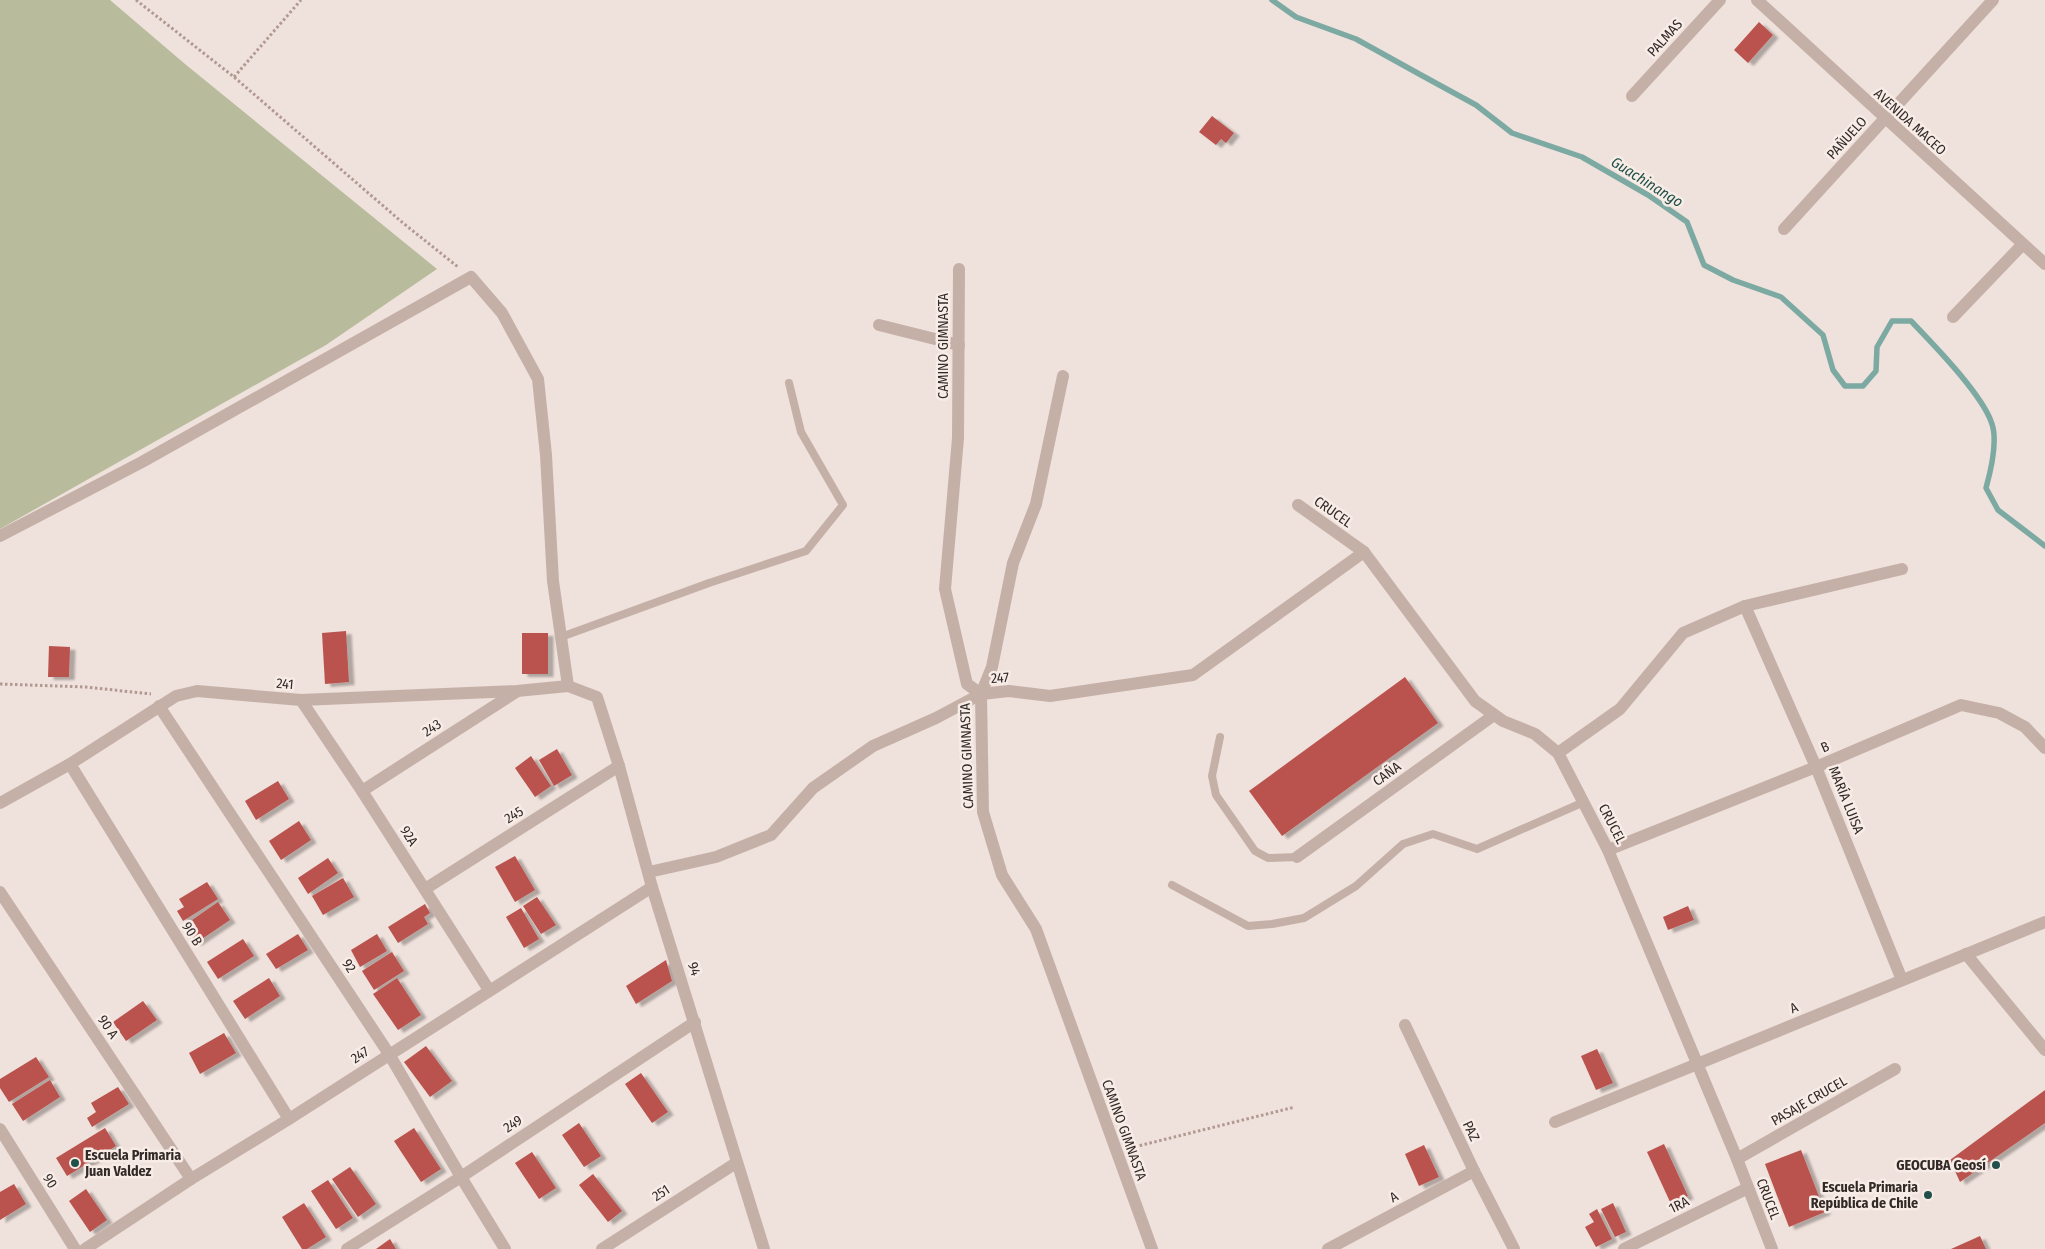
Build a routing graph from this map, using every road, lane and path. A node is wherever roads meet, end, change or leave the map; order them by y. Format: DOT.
graph roads {
  1 [pos="136,0"];
  2 [pos="301,0"];
  3 [pos="1720,0"];
  4 [pos="1756,0"];
  5 [pos="1993,0"];
  6 [pos="234,77"];
  7 [pos="1632,96"];
  8 [pos="1885,119"];
  9 [pos="1784,229"];
  10 [pos="2023,244"];
  11 [pos="2045,264"];
  12 [pos="959,270"];
  13 [pos="471,277"];
  14 [pos="1953,317"];
  15 [pos="879,325"];
  16 [pos="959,345"];
  17 [pos="1063,376"];
  18 [pos="789,383"];
  19 [pos="1298,505"];
  20 [pos="0,536"];
  21 [pos="1364,552"];
  22 [pos="1902,569"];
  23 [pos="1744,606"];
  24 [pos="561,637"];
  25 [pos="0,684"];
  26 [pos="568,686"];
  27 [pos="517,691"];
  28 [pos="981,694"];
  29 [pos="176,696"];
  30 [pos="597,697"];
  31 [pos="301,700"];
  32 [pos="159,706"];
  33 [pos="1494,715"];
  34 [pos="1220,737"];
  35 [pos="2045,748"];
  36 [pos="1558,753"];
  37 [pos="70,764"];
  38 [pos="619,766"];
  39 [pos="1816,767"];
  40 [pos="362,791"];
  41 [pos="1584,802"];
  42 [pos="0,803"];
  43 [pos="1608,850"];
  44 [pos="1297,857"];
  45 [pos="648,872"];
  46 [pos="1172,885"];
  47 [pos="652,887"];
  48 [pos="424,890"];
  49 [pos="0,892"];
  50 [pos="2045,922"];
  51 [pos="1966,954"];
  52 [pos="1902,980"];
  53 [pos="488,990"];
  54 [pos="695,1022"];
  55 [pos="1405,1025"];
  56 [pos="2045,1050"];
  57 [pos="389,1054"];
  58 [pos="1698,1063"];
  59 [pos="1895,1069"];
  60 [pos="1295,1107"];
  61 [pos="289,1119"];
  62 [pos="1555,1122"];
  63 [pos="1,1131"];
  64 [pos="1115,1151"];
  65 [pos="1737,1159"];
  66 [pos="736,1163"];
  67 [pos="1474,1171"];
  68 [pos="461,1177"];
  69 [pos="191,1178"];
  70 [pos="1748,1188"];
  71 [pos="75,1249"];
  72 [pos="85,1249"];
  73 [pos="347,1249"];
  74 [pos="505,1249"];
  75 [pos="602,1249"];
  76 [pos="764,1249"];
  77 [pos="1152,1249"];
  78 [pos="1328,1249"];
  79 [pos="1514,1249"];
  80 [pos="1624,1249"];
  81 [pos="1772,1249"];
  1 -- 6 [label="path"];
  2 -- 6 [label="path"];
  3 -- 7 [label="street, PALMAS"];
  4 -- 8 [label="street, AVENIDA MACEO"];
  5 -- 8 [label="street, PAÑUELO"];
  6 -- 13 [label="path"];
  8 -- 9 [label="street, PAÑUELO"];
  8 -- 10 [label="street, AVENIDA MACEO"];
  10 -- 11 [label="street, AVENIDA MACEO"];
  10 -- 14 [label="street"];
  12 -- 16 [label="street, CAMINO GIMNASTA"];
  13 -- 20 [label="street"];
  13 -- 24 [label="street"];
  15 -- 16 [label="street"];
  16 -- 28 [label="street, CAMINO GIMNASTA"];
  17 -- 28 [label="street"];
  18 -- 24 [label="lane"];
  19 -- 21 [label="street, CRUCEL"];
  21 -- 28 [label="street, 247"];
  21 -- 33 [label="street, CRUCEL"];
  22 -- 23 [label="street"];
  23 -- 36 [label="street"];
  23 -- 39 [label="street, MARÍA LUISA"];
  24 -- 26 [label="street"];
  25 -- 29 [label="path"];
  26 -- 27 [label="street, 241"];
  26 -- 30 [label="street, 241"];
  27 -- 31 [label="street, 241"];
  27 -- 40 [label="street, 243"];
  28 -- 45 [label="street, 247"];
  28 -- 64 [label="street, CAMINO GIMNASTA"];
  29 -- 31 [label="street, 241"];
  29 -- 32 [label="street, 241"];
  30 -- 38 [label="street, 94"];
  31 -- 40 [label="street, 92A"];
  32 -- 37 [label="street, 241"];
  32 -- 57 [label="street, 92"];
  33 -- 36 [label="street, CRUCEL"];
  33 -- 44 [label="street, CAÑA"];
  34 -- 44 [label="lane"];
  35 -- 39 [label="street, B"];
  36 -- 41 [label="street, CRUCEL"];
  37 -- 42 [label="street, 241"];
  37 -- 61 [label="street, 90 B"];
  38 -- 45 [label="street, 94"];
  38 -- 48 [label="street, 245"];
  39 -- 43 [label="street, B"];
  39 -- 52 [label="street, MARÍA LUISA"];
  40 -- 48 [label="street, 92A"];
  41 -- 43 [label="street, CRUCEL"];
  41 -- 46 [label="lane"];
  43 -- 58 [label="street, CRUCEL"];
  45 -- 47 [label="street, 94"];
  47 -- 53 [label="street, 247"];
  47 -- 54 [label="street, 94"];
  48 -- 53 [label="street, 92A"];
  49 -- 69 [label="street, 90 A"];
  50 -- 51 [label="street, A"];
  51 -- 52 [label="street, A"];
  51 -- 56 [label="street"];
  52 -- 58 [label="street, A"];
  53 -- 57 [label="street, 247"];
  54 -- 66 [label="street, 94"];
  54 -- 68 [label="street, 249"];
  55 -- 67 [label="street, PAZ"];
  57 -- 61 [label="street, 247"];
  57 -- 68 [label="street, 92"];
  58 -- 62 [label="street, A"];
  58 -- 65 [label="street, CRUCEL"];
  59 -- 65 [label="street, PASAJE CRUCEL"];
  60 -- 64 [label="path"];
  61 -- 69 [label="street, 247"];
  63 -- 71 [label="street, 90"];
  64 -- 77 [label="street, CAMINO GIMNASTA"];
  65 -- 70 [label="street, CRUCEL"];
  66 -- 75 [label="street, 251"];
  66 -- 76 [label="street, 94"];
  67 -- 78 [label="street, A"];
  67 -- 79 [label="street, PAZ"];
  68 -- 73 [label="street, 249"];
  68 -- 74 [label="street, 92"];
  69 -- 72 [label="street, 247"];
  70 -- 80 [label="street, 1RA"];
  70 -- 81 [label="street, CRUCEL"];
}
